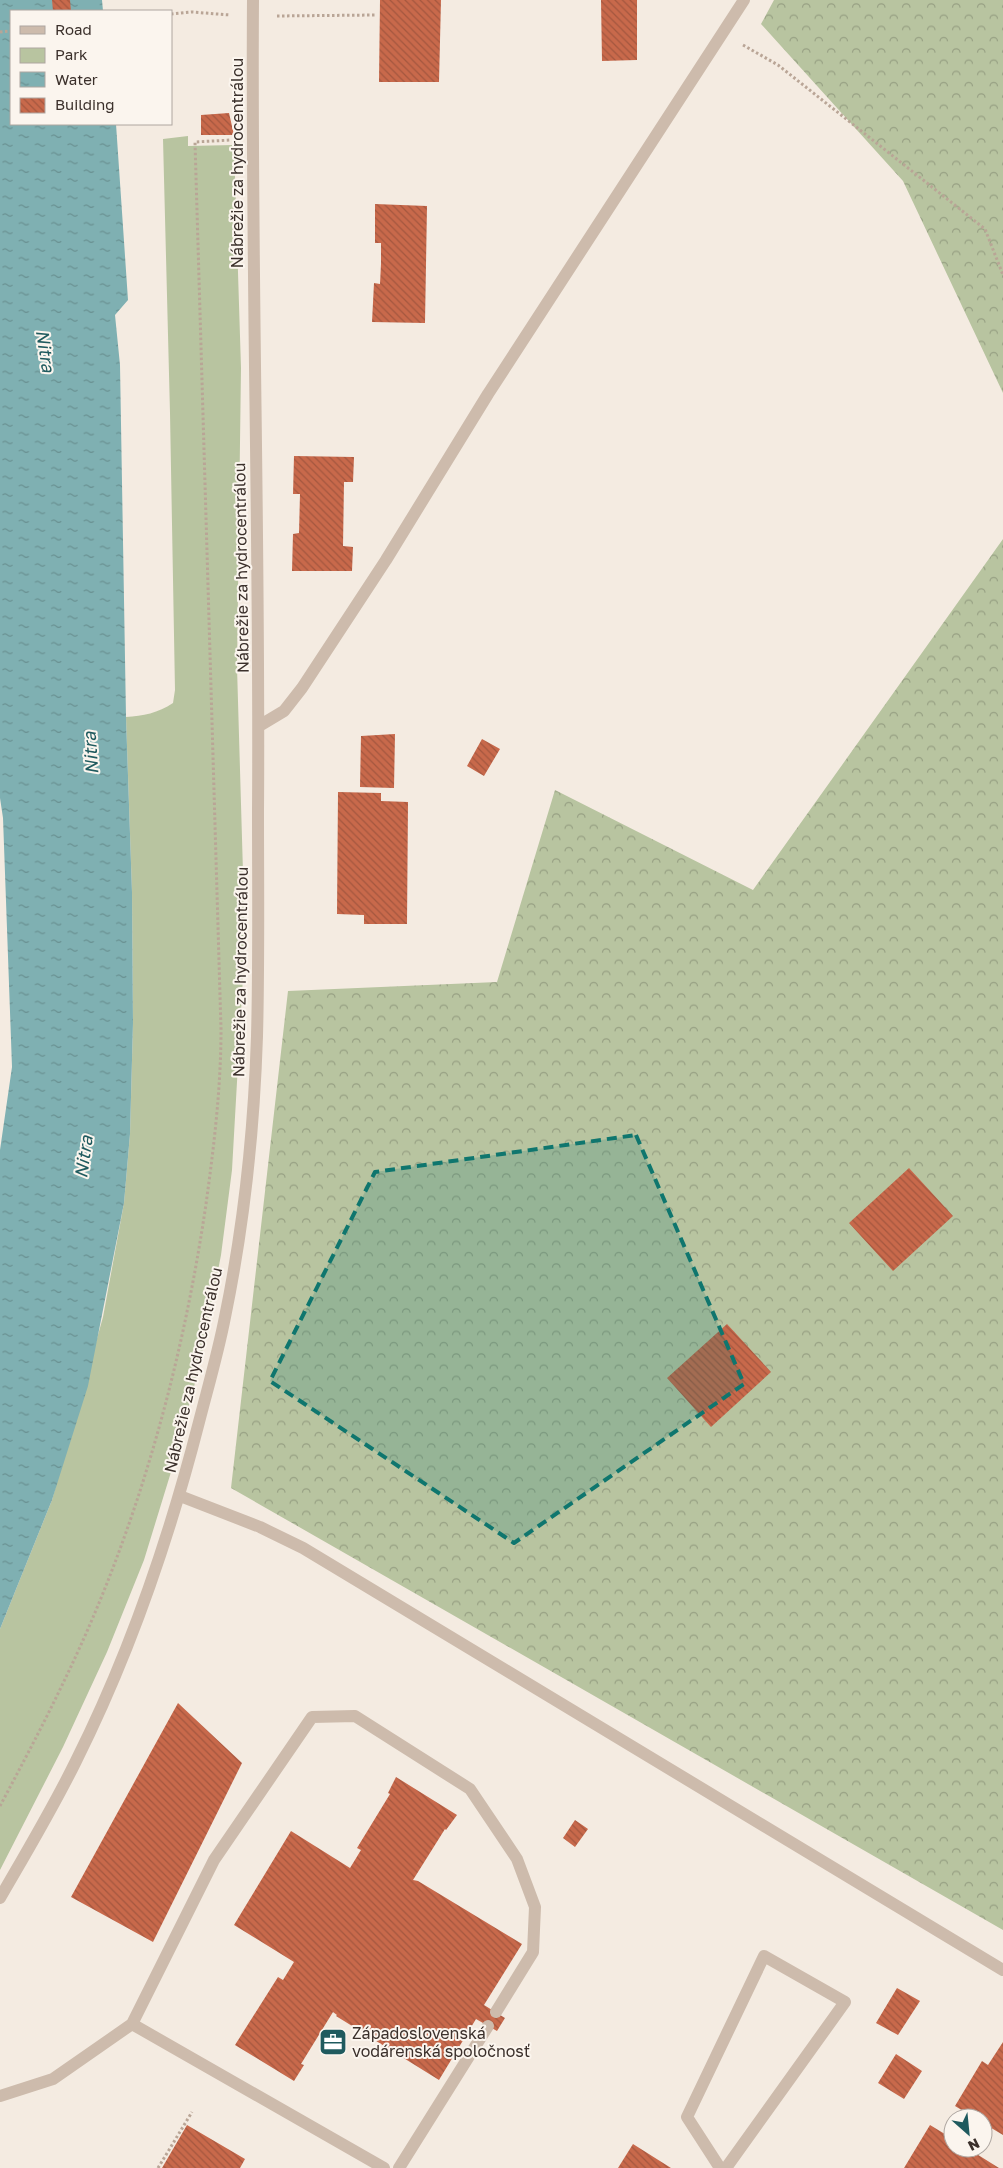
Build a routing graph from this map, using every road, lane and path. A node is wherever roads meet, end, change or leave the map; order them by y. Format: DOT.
graph roads {
  1 [pos="253,0"];
  2 [pos="744,0"];
  3 [pos="172,14"];
  4 [pos="376,15"];
  5 [pos="253,17"];
  6 [pos="722,36"];
  7 [pos="252,139"];
  8 [pos="1003,275"];
  9 [pos="259,726"];
  10 [pos="180,1496"];
  11 [pos="0,1806"];
  12 [pos="0,1898"];
  13 [pos="1003,1970"];
  14 [pos="496,2012"];
  15 [pos="132,2024"];
  16 [pos="488,2026"];
  17 [pos="0,2096"];
  18 [pos="192,2112"];
  19 [pos="158,2168"];
  20 [pos="384,2168"];
  21 [pos="399,2168"];
  22 [pos="720,2168"];
  23 [pos="726,2168"];
  1 -- 5 [label="street, Nábrežie za hydrocentrálou"];
  2 -- 6 [label="street"];
  3 -- 5 [label="path"];
  4 -- 5 [label="path"];
  5 -- 7 [label="street, Nábrežie za hydrocentrálou"];
  6 -- 8 [label="path"];
  6 -- 9 [label="street"];
  7 -- 9 [label="street, Nábrežie za hydrocentrálou"];
  7 -- 11 [label="path"];
  9 -- 10 [label="street, Nábrežie za hydrocentrálou"];
  10 -- 12 [label="street, Nábrežie za hydrocentrálou"];
  10 -- 13 [label="street"];
  14 -- 15 [label="street"];
  15 -- 17 [label="street"];
  15 -- 20 [label="street"];
  16 -- 21 [label="street"];
  18 -- 19 [label="path"];
  22 -- 23 [label="street"];
}
